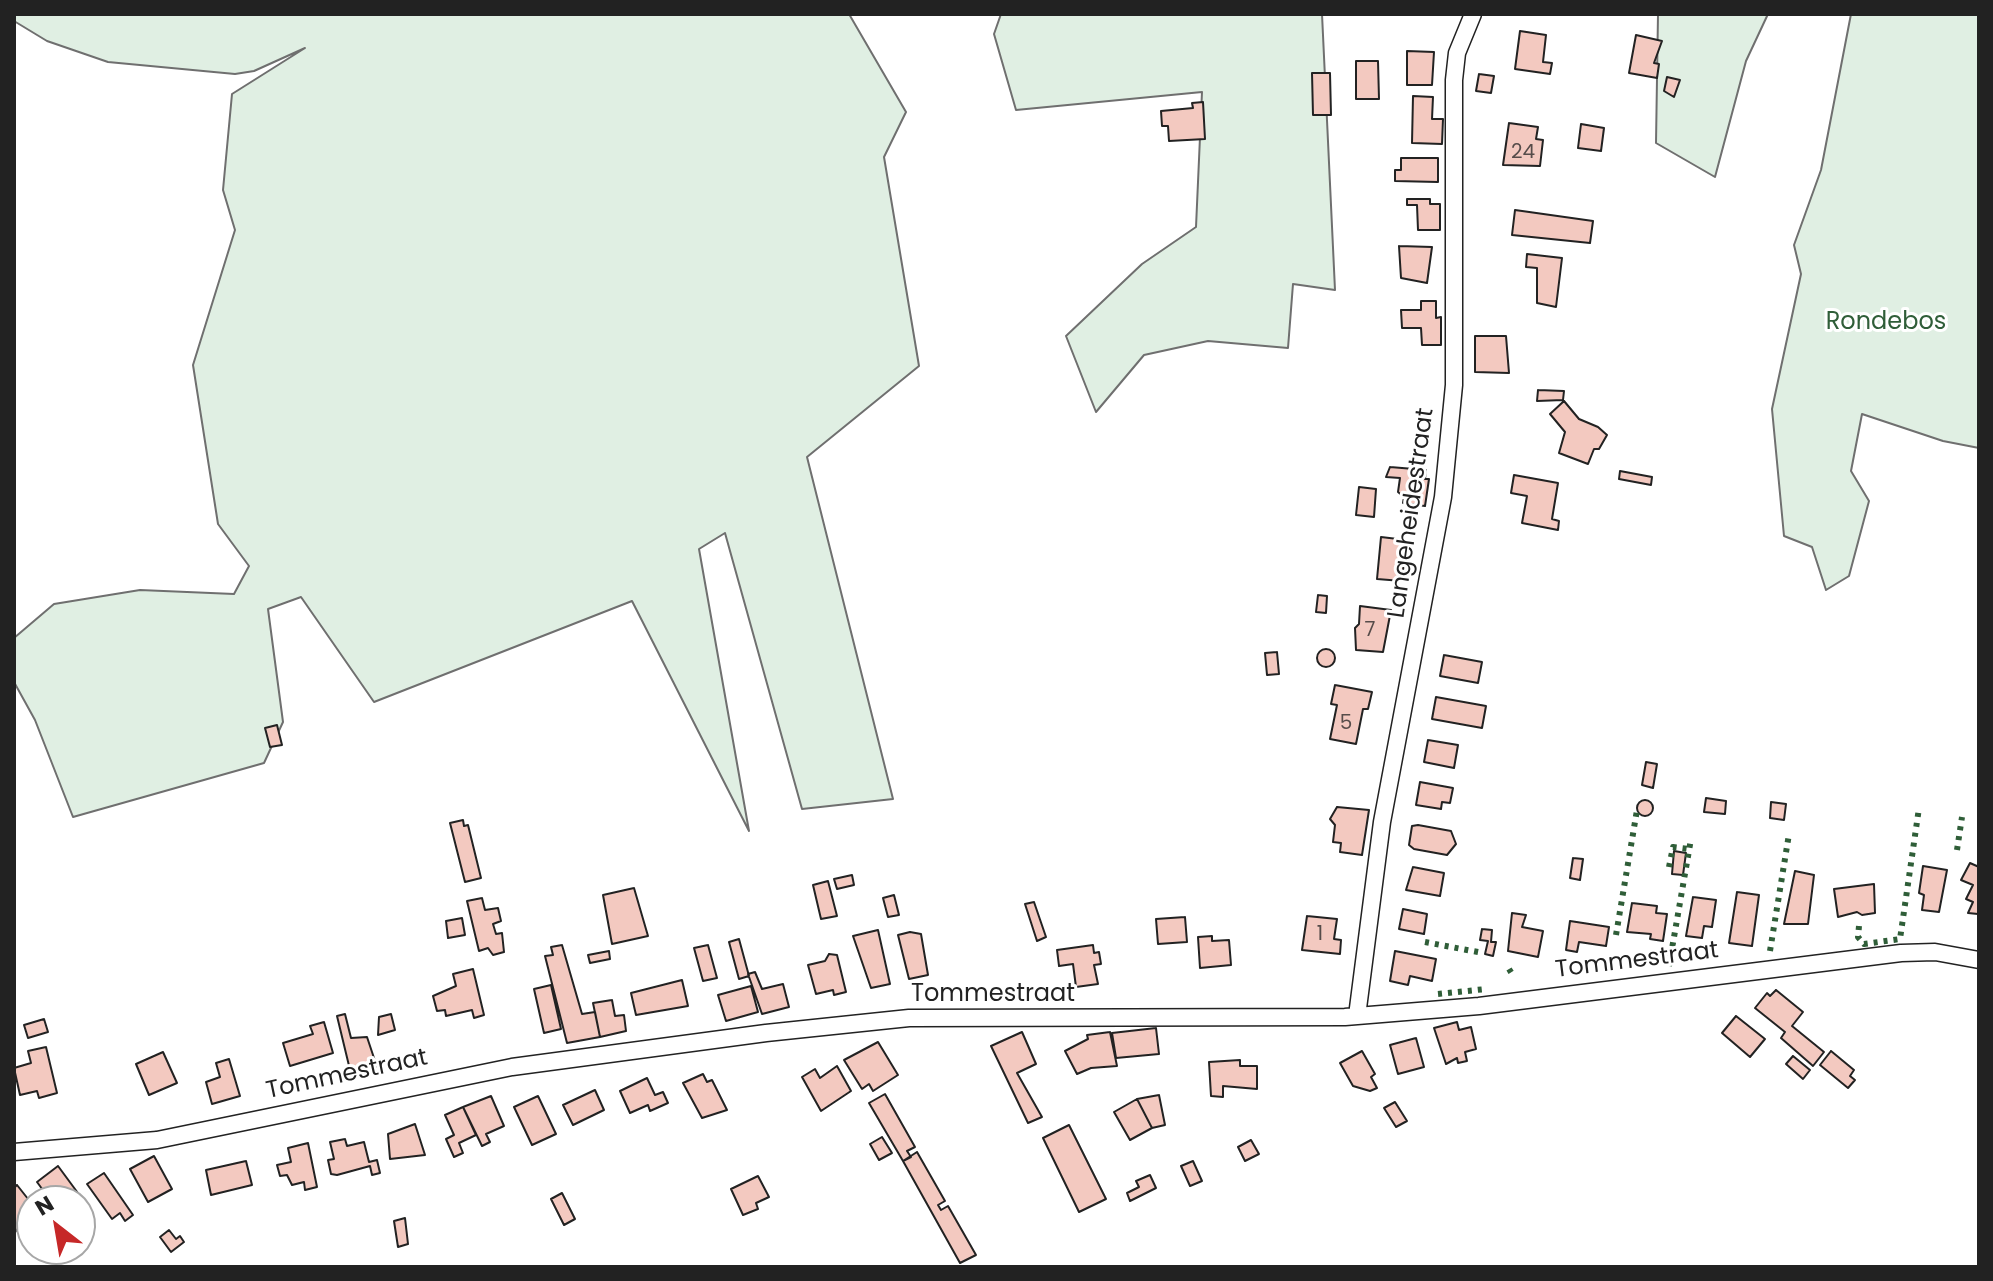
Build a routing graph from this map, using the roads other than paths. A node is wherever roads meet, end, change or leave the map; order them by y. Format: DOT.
graph roads {
  1 [pos="1473,14"];
  2 [pos="1979,960"];
  3 [pos="1357,1016"];
  4 [pos="14,1152"];
  1 -- 3 [label="street, Langeheidestraat"];
  2 -- 3 [label="street, Tommestraat"];
  3 -- 4 [label="street, Tommestraat"];
}
